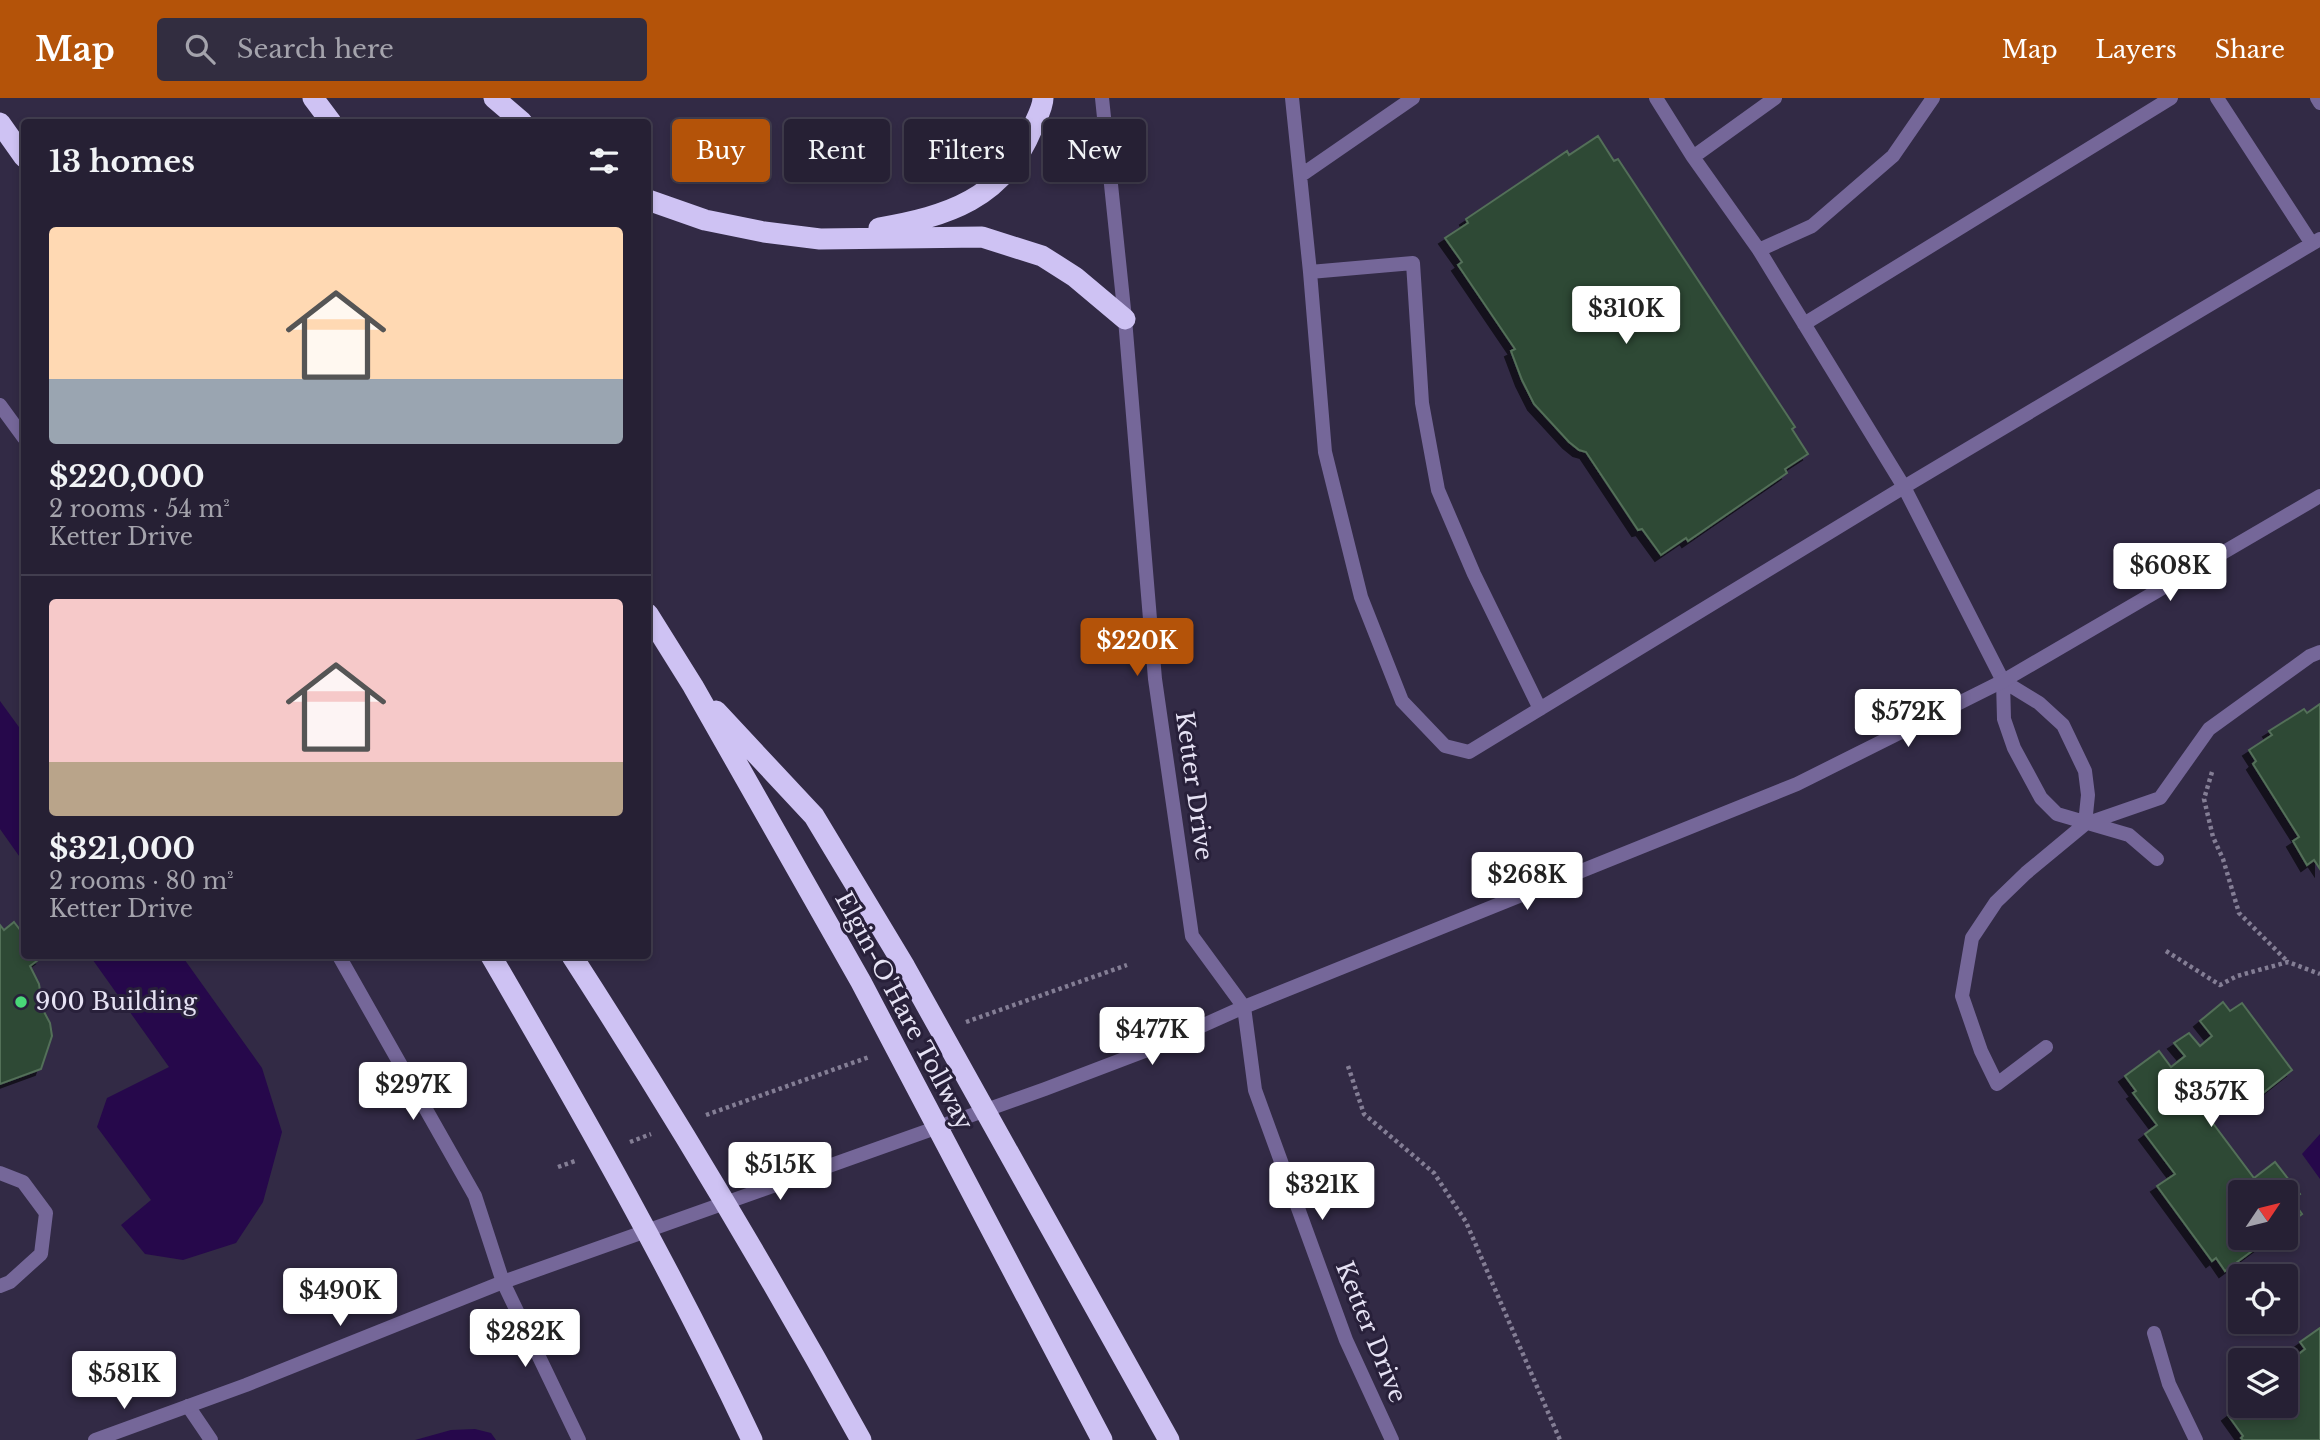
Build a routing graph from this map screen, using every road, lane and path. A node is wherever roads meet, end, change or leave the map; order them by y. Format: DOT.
graph roads {
  1 [pos="313,98"];
  2 [pos="494,98"];
  3 [pos="1043,98"];
  4 [pos="1102,98"];
  5 [pos="1292,98"];
  6 [pos="1413,98"];
  7 [pos="1656,98"];
  8 [pos="1775,98"];
  9 [pos="1933,98"];
  10 [pos="2171,98"];
  11 [pos="2217,98"];
  12 [pos="2317,98"];
  13 [pos="2320,103"];
  14 [pos="329,119"];
  15 [pos="518,119"];
  16 [pos="0,123"];
  17 [pos="21,153"];
  18 [pos="1693,156"];
  19 [pos="1300,176"];
  20 [pos="651,201"];
  21 [pos="820,239"];
  22 [pos="2316,242"];
  23 [pos="1759,250"];
  24 [pos="1310,272"];
  25 [pos="1125,319"];
  26 [pos="1804,324"];
  27 [pos="0,405"];
  28 [pos="21,434"];
  29 [pos="1904,488"];
  30 [pos="2320,496"];
  31 [pos="651,619"];
  32 [pos="2320,652"];
  33 [pos="2003,681"];
  34 [pos="693,686"];
  35 [pos="1540,709"];
  36 [pos="2200,744"];
  37 [pos="2085,824"];
  38 [pos="2157,859"];
  39 [pos="2166,951"];
  40 [pos="341,959"];
  41 [pos="493,959"];
  42 [pos="574,959"];
  43 [pos="2288,962"];
  44 [pos="1127,965"];
  45 [pos="2320,974"];
  46 [pos="1244,1007"];
  47 [pos="959,1024"];
  48 [pos="2046,1047"];
  49 [pos="881,1052"];
  50 [pos="1348,1066"];
  51 [pos="700,1117"];
  52 [pos="662,1130"];
  53 [pos="623,1144"];
  54 [pos="584,1158"];
  55 [pos="558,1167"];
  56 [pos="0,1173"];
  57 [pos="503,1282"];
  58 [pos="0,1286"];
  59 [pos="2154,1333"];
  60 [pos="188,1406"];
  61 [pos="95,1440"];
  62 [pos="211,1440"];
  63 [pos="579,1440"];
  64 [pos="752,1440"];
  65 [pos="861,1440"];
  66 [pos="1102,1440"];
  67 [pos="1170,1440"];
  68 [pos="1392,1440"];
  69 [pos="1560,1440"];
  70 [pos="2196,1440"];
  1 -- 14 [label="highway"];
  2 -- 15 [label="highway"];
  3 -- 21 [label="highway"];
  4 -- 25 [label="street, Ketter Drive"];
  5 -- 19 [label="street"];
  6 -- 19 [label="street"];
  7 -- 18 [label="street"];
  8 -- 18 [label="street"];
  9 -- 23 [label="street"];
  10 -- 26 [label="street"];
  11 -- 22 [label="street"];
  12 -- 13 [label="street"];
  16 -- 17 [label="highway"];
  18 -- 23 [label="street"];
  19 -- 24 [label="street"];
  20 -- 21 [label="highway"];
  21 -- 25 [label="highway"];
  22 -- 29 [label="street"];
  23 -- 26 [label="street"];
  24 -- 35 [label="street"];
  24 -- 35 [label="street"];
  25 -- 46 [label="street, Ketter Drive"];
  26 -- 29 [label="street"];
  27 -- 28 [label="street"];
  29 -- 33 [label="street"];
  29 -- 35 [label="street"];
  30 -- 33 [label="street"];
  31 -- 34 [label="highway, Elgin-O'Hare Tollway"];
  32 -- 36 [label="street"];
  33 -- 37 [label="street"];
  33 -- 37 [label="street"];
  33 -- 46 [label="street"];
  34 -- 66 [label="highway, Elgin-O'Hare Tollway"];
  34 -- 67 [label="highway"];
  36 -- 37 [label="street"];
  36 -- 43 [label="path"];
  37 -- 38 [label="street"];
  37 -- 48 [label="street"];
  39 -- 43 [label="path"];
  40 -- 57 [label="street"];
  41 -- 64 [label="highway"];
  42 -- 65 [label="highway"];
  43 -- 45 [label="path"];
  44 -- 47 [label="path"];
  46 -- 57 [label="street"];
  46 -- 68 [label="street, Ketter Drive"];
  49 -- 51 [label="path"];
  50 -- 69 [label="path"];
  52 -- 53 [label="path"];
  54 -- 55 [label="path"];
  56 -- 58 [label="street"];
  57 -- 60 [label="street"];
  57 -- 63 [label="street"];
  59 -- 70 [label="street"];
  60 -- 61 [label="street"];
  60 -- 62 [label="street"];
}
